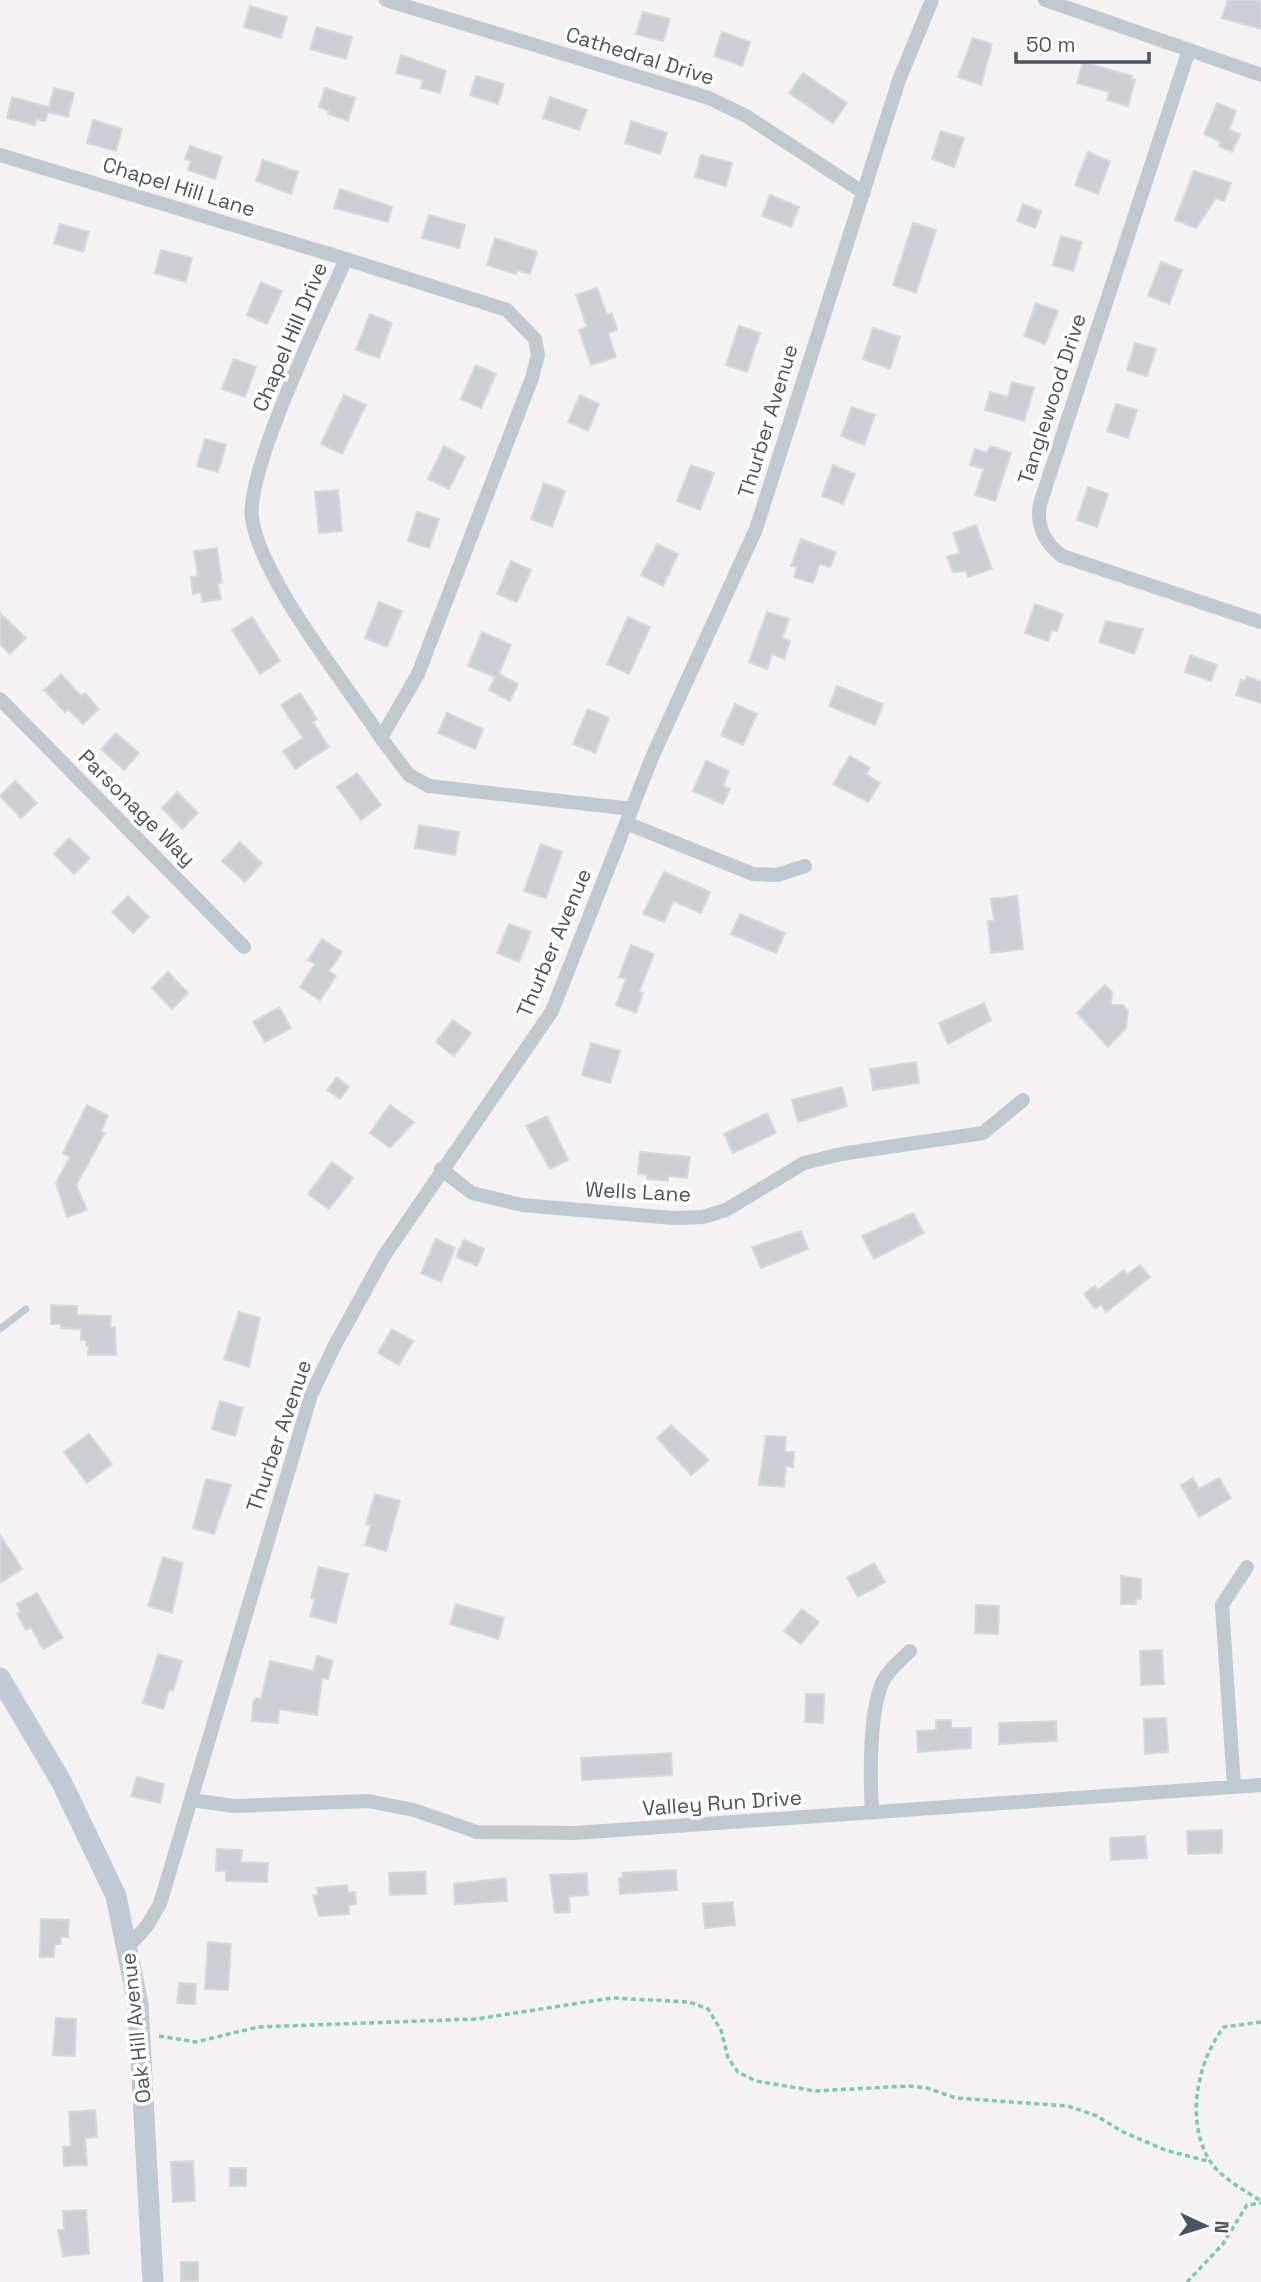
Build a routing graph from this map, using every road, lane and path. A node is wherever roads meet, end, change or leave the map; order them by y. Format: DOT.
graph roads {
  1 [pos="386,0"];
  2 [pos="932,0"];
  3 [pos="1045,0"];
  4 [pos="1189,50"];
  5 [pos="1261,75"];
  6 [pos="0,155"];
  7 [pos="864,193"];
  8 [pos="346,259"];
  9 [pos="1261,622"];
  10 [pos="0,699"];
  11 [pos="381,738"];
  12 [pos="632,809"];
  13 [pos="626,823"];
  14 [pos="805,866"];
  15 [pos="244,947"];
  16 [pos="1023,1100"];
  17 [pos="441,1169"];
  18 [pos="26,1309"];
  19 [pos="0,1329"];
  20 [pos="1247,1567"];
  21 [pos="910,1651"];
  22 [pos="0,1678"];
  23 [pos="1261,1785"];
  24 [pos="1234,1786"];
  25 [pos="191,1800"];
  26 [pos="872,1813"];
  27 [pos="128,1947"];
  28 [pos="1261,2022"];
  29 [pos="139,2033"];
  30 [pos="1210,2162"];
  31 [pos="1261,2202"];
  32 [pos="153,2282"];
  33 [pos="1187,2282"];
  1 -- 7 [label="street, Cathedral Drive"];
  2 -- 7 [label="street, Thurber Avenue"];
  3 -- 4 [label="street"];
  4 -- 5 [label="street"];
  4 -- 9 [label="street, Tanglewood Drive"];
  6 -- 8 [label="street, Chapel Hill Lane"];
  7 -- 12 [label="street, Thurber Avenue"];
  8 -- 11 [label="street, Chapel Hill Drive"];
  8 -- 11 [label="street, Chapel Hill Drive"];
  10 -- 15 [label="street, Parsonage Way"];
  11 -- 12 [label="street, Chapel Hill Drive"];
  12 -- 13 [label="street, Thurber Avenue"];
  13 -- 14 [label="street"];
  13 -- 17 [label="street, Thurber Avenue"];
  16 -- 17 [label="street, Wells Lane"];
  17 -- 25 [label="street, Thurber Avenue"];
  18 -- 19 [label="lane"];
  20 -- 24 [label="street"];
  21 -- 26 [label="street"];
  22 -- 27 [label="main road, Oak Hill Avenue"];
  23 -- 24 [label="street, Valley Run Drive"];
  24 -- 26 [label="street, Valley Run Drive"];
  25 -- 26 [label="street, Valley Run Drive"];
  25 -- 27 [label="street, Thurber Avenue"];
  27 -- 29 [label="main road, Oak Hill Avenue"];
  28 -- 30 [label="path"];
  29 -- 30 [label="path"];
  29 -- 32 [label="main road, Oak Hill Avenue"];
  30 -- 31 [label="path"];
  31 -- 33 [label="path"];
}
